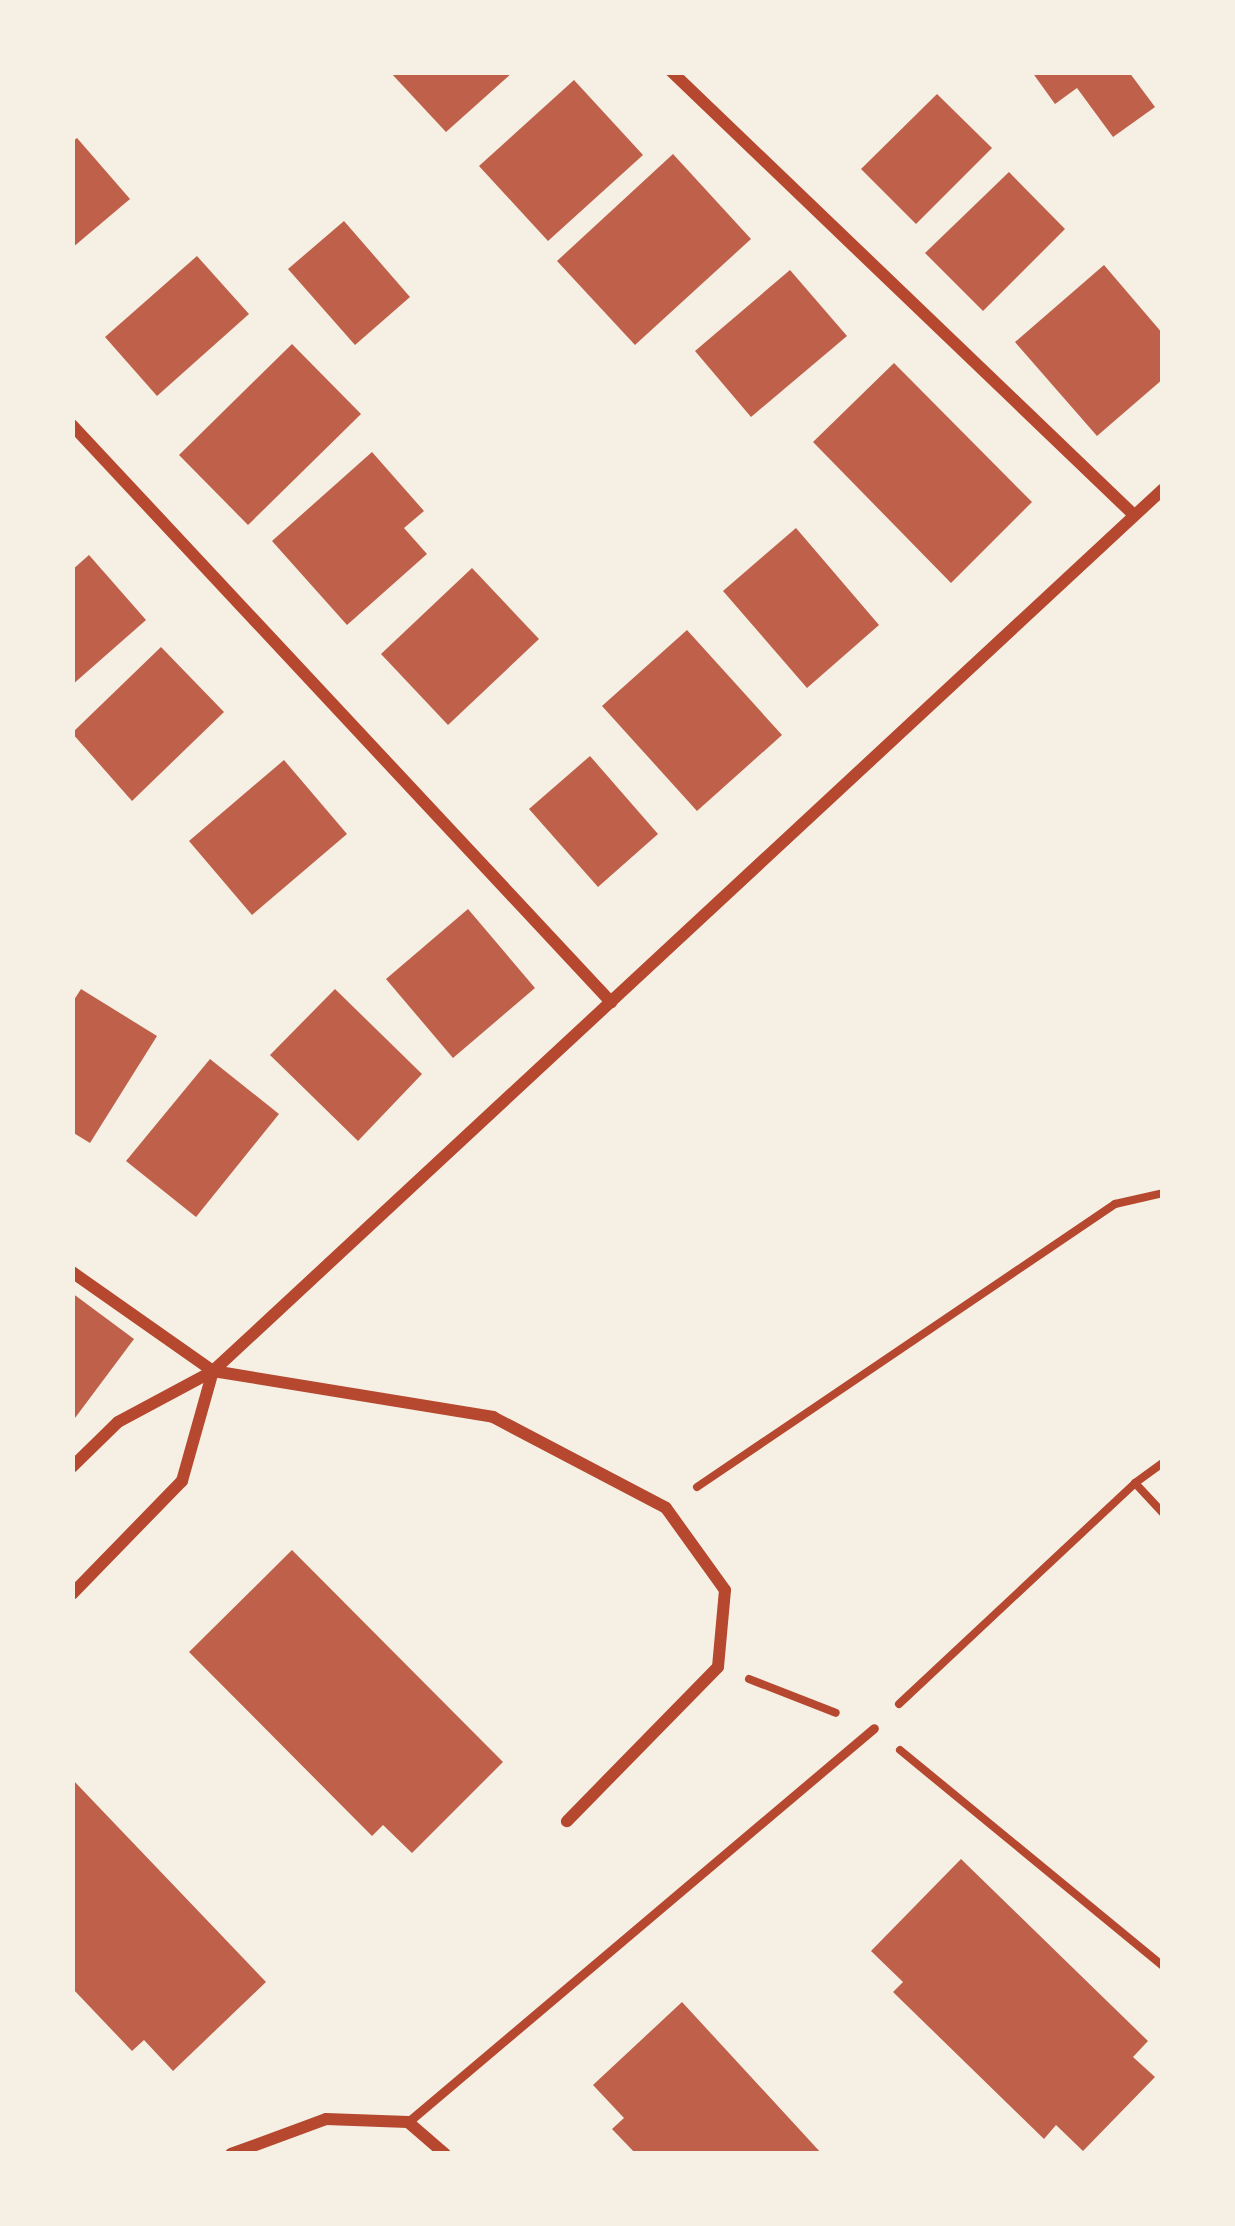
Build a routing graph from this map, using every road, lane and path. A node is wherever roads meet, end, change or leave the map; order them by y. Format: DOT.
graph roads {
  1 [pos="672,72"];
  2 [pos="72,424"];
  3 [pos="1163,489"];
  4 [pos="1134,515"];
  5 [pos="611,1002"];
  6 [pos="1163,1193"];
  7 [pos="72,1272"];
  8 [pos="213,1371"];
  9 [pos="1163,1463"];
  10 [pos="72,1467"];
  11 [pos="1135,1483"];
  12 [pos="666,1508"];
  13 [pos="1163,1513"];
  14 [pos="72,1594"];
  15 [pos="718,1666"];
  16 [pos="874,1728"];
  17 [pos="567,1821"];
  18 [pos="1163,1966"];
  19 [pos="408,2122"];
  20 [pos="231,2154"];
  21 [pos="445,2154"];
  1 -- 4 [label="street"];
  2 -- 5 [label="street"];
  3 -- 4 [label="street"];
  4 -- 5 [label="street"];
  5 -- 8 [label="street"];
  6 -- 12 [label="path"];
  7 -- 8 [label="street"];
  8 -- 10 [label="street"];
  8 -- 12 [label="street"];
  8 -- 14 [label="street"];
  9 -- 11 [label="path"];
  11 -- 13 [label="path"];
  11 -- 16 [label="path"];
  12 -- 15 [label="street"];
  15 -- 16 [label="path"];
  15 -- 17 [label="street"];
  16 -- 18 [label="path"];
  16 -- 19 [label="lane"];
  19 -- 20 [label="street"];
  19 -- 21 [label="street"];
}
